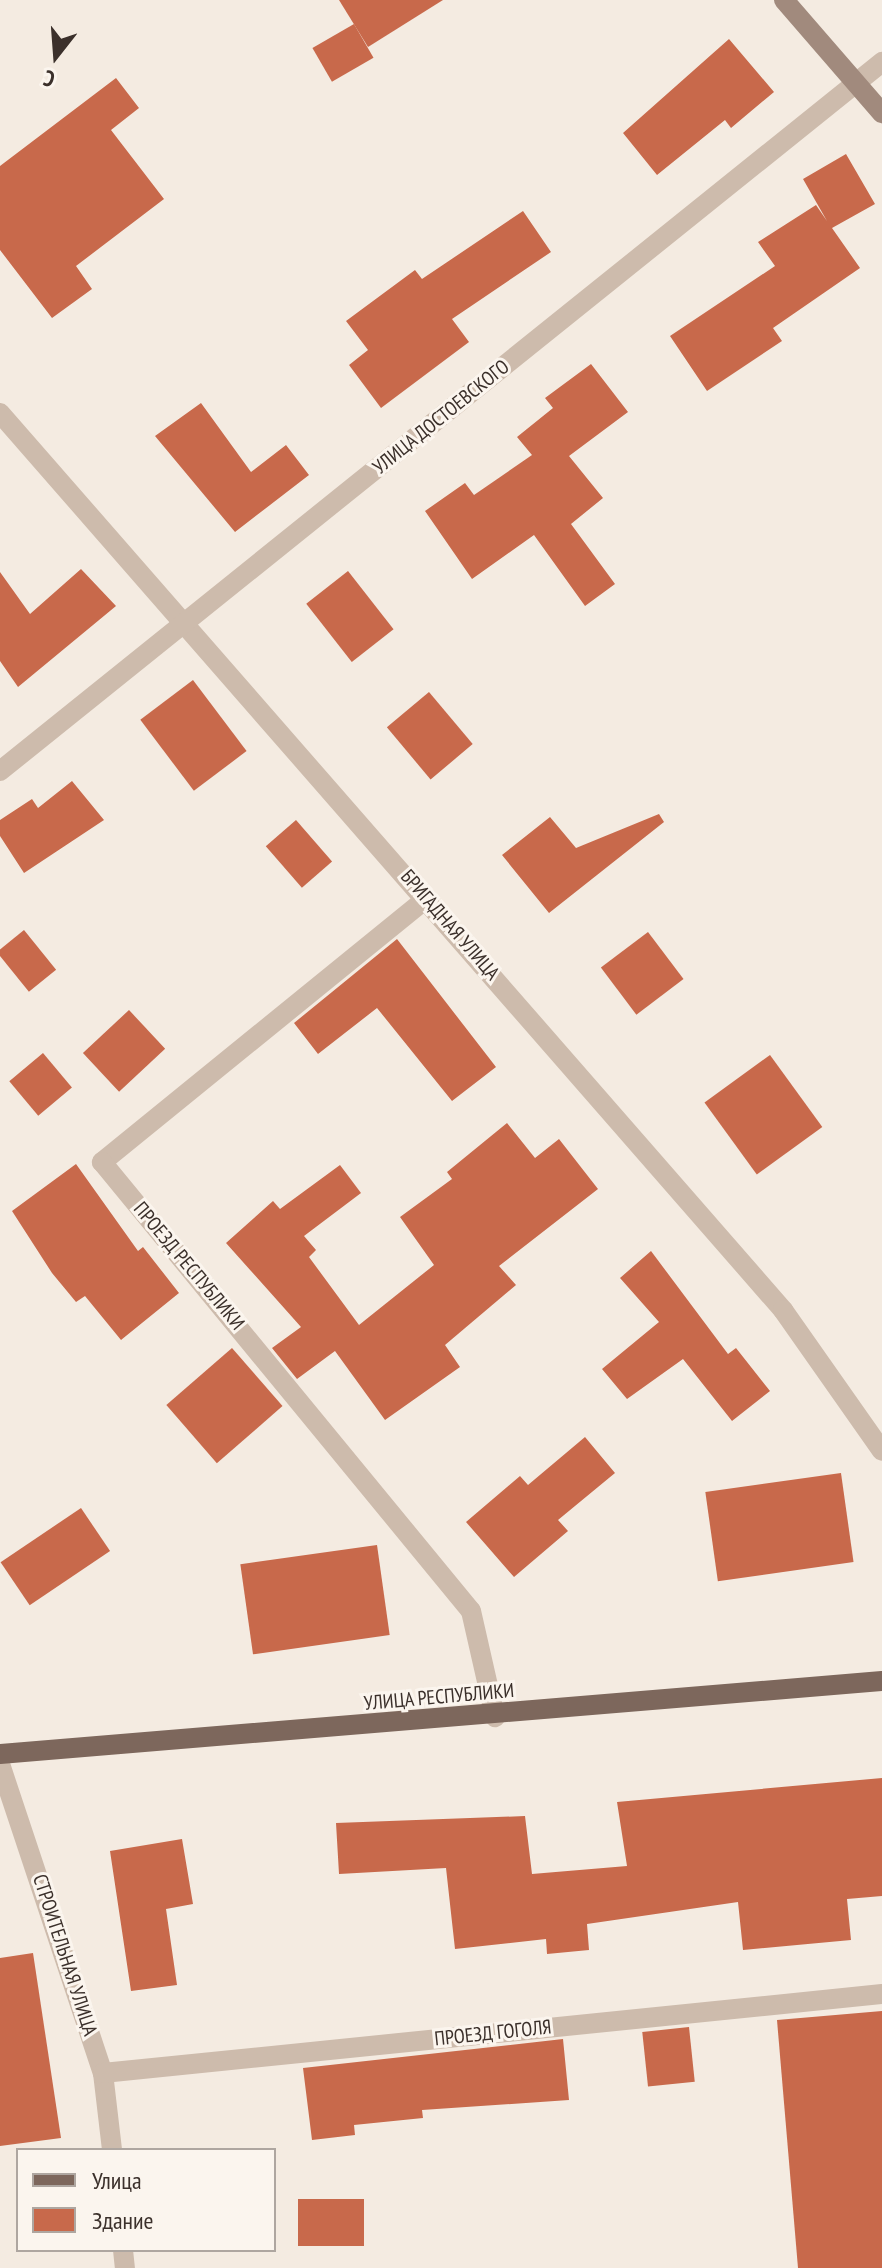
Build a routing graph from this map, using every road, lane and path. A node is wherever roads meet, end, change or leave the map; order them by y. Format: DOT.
graph roads {
  1 [pos="784,0"];
  2 [pos="882,62"];
  3 [pos="857,83"];
  4 [pos="882,113"];
  5 [pos="0,413"];
  6 [pos="181,625"];
  7 [pos="0,771"];
  8 [pos="427,898"];
  9 [pos="882,1451"];
  10 [pos="882,1681"];
  11 [pos="495,1717"];
  12 [pos="0,1754"];
  13 [pos="0,1764"];
  14 [pos="882,1994"];
  15 [pos="103,2073"];
  16 [pos="112,2148"];
  1 -- 3 [label="main road"];
  2 -- 3 [label="street, УЛИЦА ДОСТОЕВСКОГО"];
  3 -- 4 [label="main road"];
  3 -- 6 [label="street, УЛИЦА ДОСТОЕВСКОГО"];
  5 -- 6 [label="street, БРИГАДНАЯ УЛИЦА"];
  6 -- 7 [label="street, УЛИЦА ДОСТОЕВСКОГО"];
  6 -- 8 [label="street, БРИГАДНАЯ УЛИЦА"];
  8 -- 9 [label="street, БРИГАДНАЯ УЛИЦА"];
  8 -- 11 [label="street, ПРОЕЗД РЕСПУБЛИКИ"];
  10 -- 11 [label="main road, УЛИЦА РЕСПУБЛИКИ"];
  11 -- 12 [label="main road, УЛИЦА РЕСПУБЛИКИ"];
  13 -- 15 [label="street, СТРОИТЕЛЬНАЯ УЛИЦА"];
  14 -- 15 [label="street, ПРОЕЗД ГОГОЛЯ"];
  15 -- 16 [label="street, СТРОИТЕЛЬНАЯ УЛИЦА"];
}
